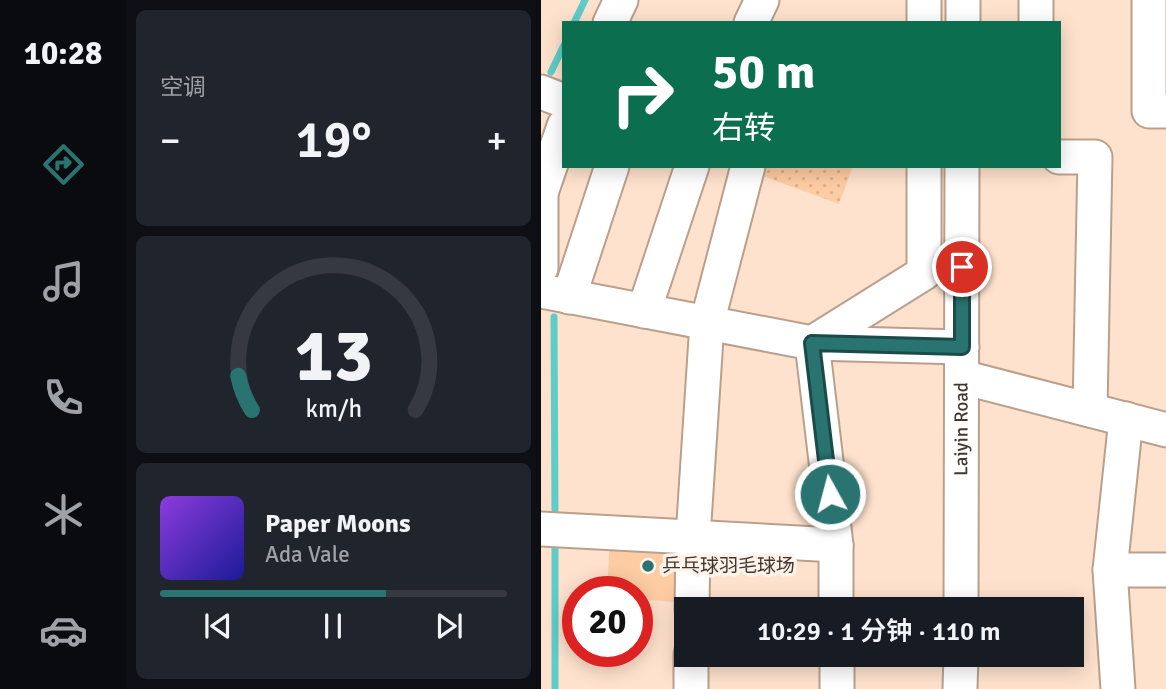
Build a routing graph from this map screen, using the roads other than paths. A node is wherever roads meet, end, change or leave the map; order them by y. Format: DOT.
graph roads {
  1 [pos="621,0"];
  2 [pos="762,0"];
  3 [pos="924,0"];
  4 [pos="963,0"];
  5 [pos="1036,0"];
  6 [pos="1149,0"];
  7 [pos="611,21"];
  8 [pos="752,21"];
  9 [pos="924,21"];
  10 [pos="963,21"];
  11 [pos="1036,21"];
  12 [pos="541,92"];
  13 [pos="562,100"];
  14 [pos="1166,111"];
  15 [pos="562,132"];
  16 [pos="1061,158"];
  17 [pos="611,168"];
  18 [pos="691,168"];
  19 [pos="747,168"];
  20 [pos="924,168"];
  21 [pos="962,168"];
  22 [pos="542,189"];
  23 [pos="541,268"];
  24 [pos="555,294"];
  25 [pos="644,311"];
  26 [pos="707,323"];
  27 [pos="812,343"];
  28 [pos="962,362"];
  29 [pos="1090,410"];
  30 [pos="1126,419"];
  31 [pos="1166,430"];
  32 [pos="553,529"];
  33 [pos="693,537"];
  34 [pos="836,545"];
  35 [pos="1110,570"];
  36 [pos="1166,570"];
  37 [pos="692,597"];
  38 [pos="836,597"];
  39 [pos="961,597"];
  40 [pos="691,667"];
  41 [pos="837,667"];
  42 [pos="960,667"];
  43 [pos="691,689"];
  44 [pos="837,689"];
  45 [pos="960,689"];
  46 [pos="1118,689"];
  1 -- 7 [label="street"];
  2 -- 8 [label="street"];
  3 -- 9 [label="street"];
  4 -- 10 [label="street"];
  5 -- 11 [label="street"];
  6 -- 14 [label="street"];
  12 -- 13 [label="street"];
  15 -- 22 [label="street"];
  16 -- 29 [label="street"];
  17 -- 24 [label="street"];
  18 -- 25 [label="street"];
  19 -- 26 [label="street"];
  20 -- 27 [label="street"];
  21 -- 28 [label="street, Laiyin Road"];
  22 -- 23 [label="street"];
  24 -- 25 [label="street"];
  25 -- 26 [label="street"];
  26 -- 27 [label="street"];
  26 -- 33 [label="street"];
  27 -- 28 [label="street"];
  27 -- 34 [label="street"];
  28 -- 29 [label="street"];
  28 -- 39 [label="street, Laiyin Road"];
  29 -- 30 [label="street"];
  30 -- 31 [label="street"];
  30 -- 35 [label="street"];
  32 -- 33 [label="street"];
  33 -- 34 [label="street"];
  33 -- 37 [label="street"];
  34 -- 38 [label="street"];
  35 -- 36 [label="street"];
  35 -- 46 [label="street"];
  40 -- 43 [label="street"];
  41 -- 44 [label="street"];
  42 -- 45 [label="street"];
}
